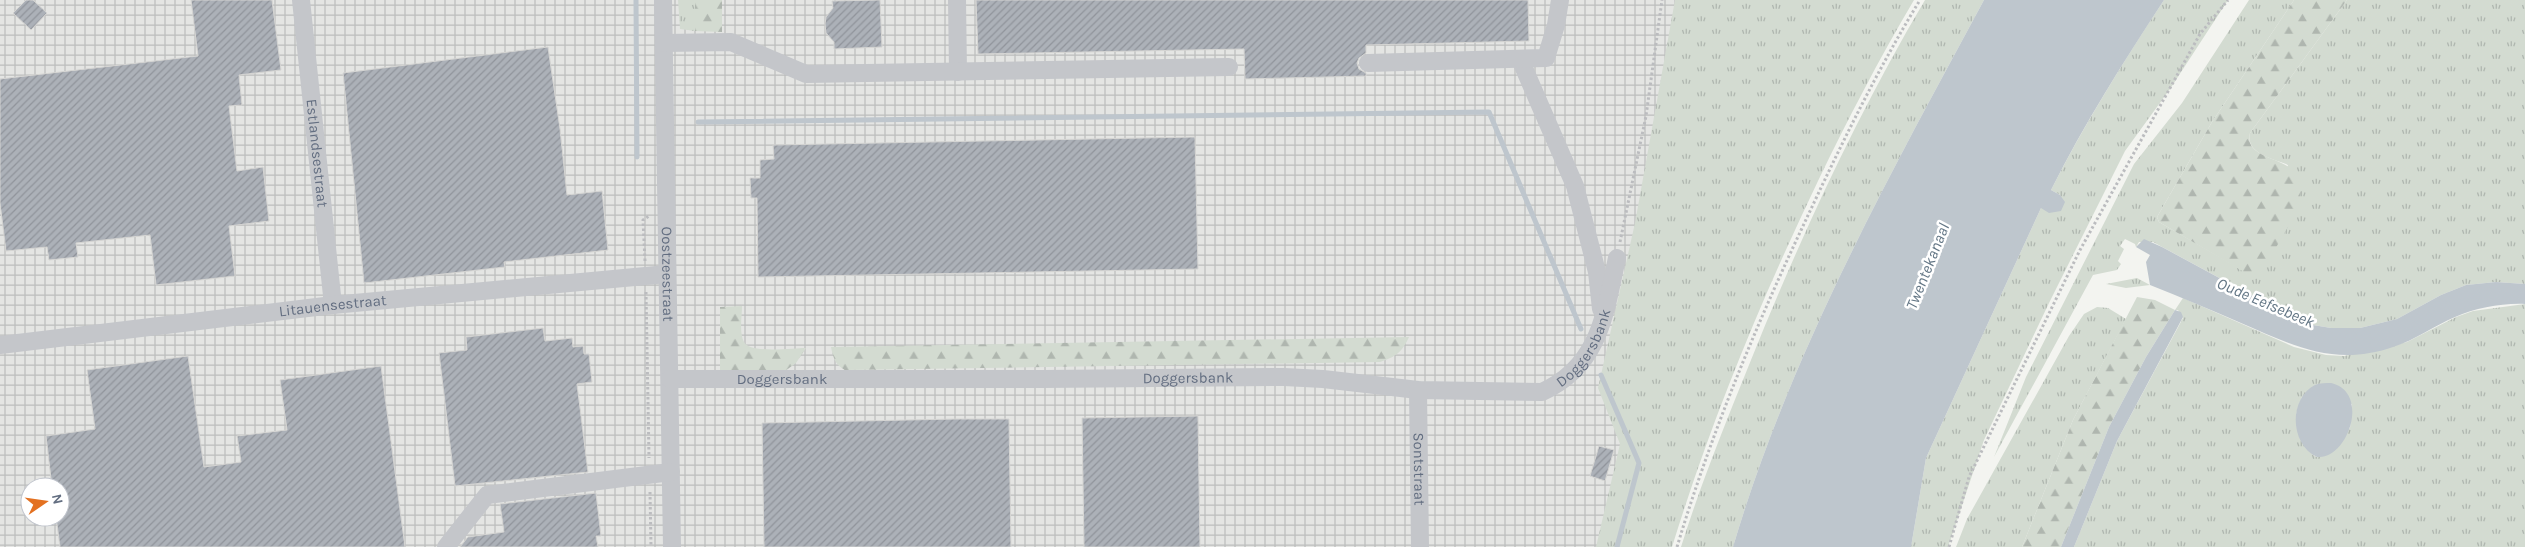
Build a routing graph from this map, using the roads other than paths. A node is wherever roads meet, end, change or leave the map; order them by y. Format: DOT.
graph roads {
  1 [pos="301,0"];
  2 [pos="663,0"];
  3 [pos="957,0"];
  4 [pos="1560,0"];
  5 [pos="664,43"];
  6 [pos="1520,59"];
  7 [pos="1368,63"];
  8 [pos="1229,67"];
  9 [pos="958,72"];
  10 [pos="1617,258"];
  11 [pos="667,274"];
  12 [pos="334,305"];
  13 [pos="1602,324"];
  14 [pos="0,345"];
  15 [pos="670,379"];
  16 [pos="1418,390"];
  17 [pos="671,472"];
  18 [pos="446,547"];
  19 [pos="672,547"];
  20 [pos="1420,547"];
  1 -- 12 [label="street, Estlandsestraat"];
  2 -- 5 [label="street, Oostzeestraat"];
  3 -- 9 [label="street"];
  4 -- 6 [label="street"];
  5 -- 9 [label="street"];
  5 -- 11 [label="street, Oostzeestraat"];
  6 -- 7 [label="street"];
  6 -- 13 [label="street"];
  8 -- 9 [label="street"];
  10 -- 13 [label="street, Doggersbank"];
  11 -- 12 [label="street, Litauensestraat"];
  11 -- 15 [label="street, Oostzeestraat"];
  12 -- 14 [label="street, Litauensestraat"];
  13 -- 16 [label="street, Doggersbank"];
  15 -- 16 [label="street, Doggersbank"];
  15 -- 17 [label="street, Oostzeestraat"];
  16 -- 20 [label="street, Sontstraat"];
  17 -- 18 [label="street"];
  17 -- 19 [label="street, Oostzeestraat"];
}
